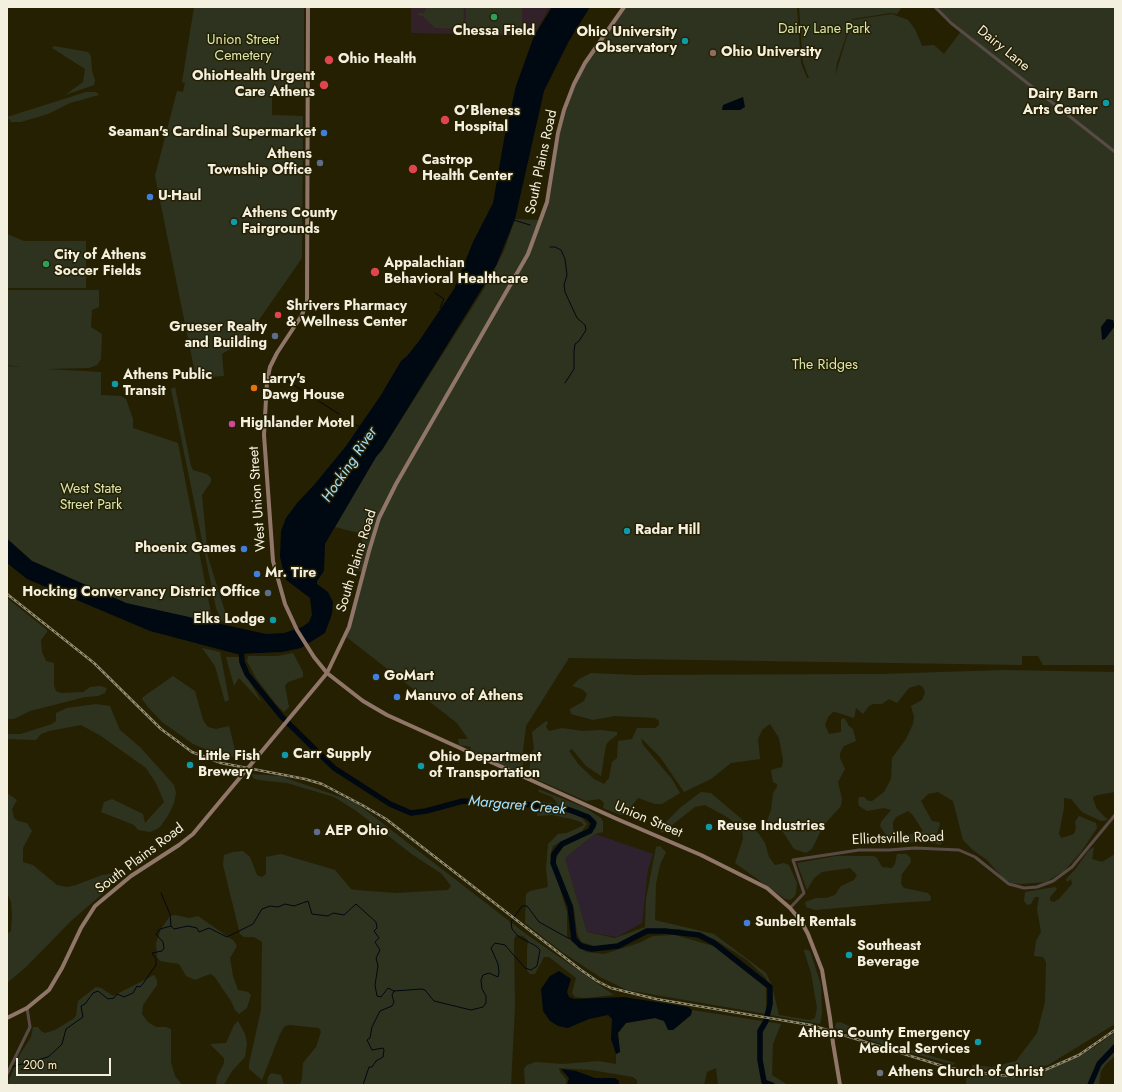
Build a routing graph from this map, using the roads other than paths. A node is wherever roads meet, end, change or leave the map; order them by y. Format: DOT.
graph roads {
  1 [pos="308,7"];
  2 [pos="624,7"];
  3 [pos="935,7"];
  4 [pos="1115,152"];
  5 [pos="327,673"];
  6 [pos="1115,815"];
  7 [pos="790,908"];
  8 [pos="27,1008"];
  9 [pos="7,1018"];
  10 [pos="7,1074"];
  11 [pos="840,1085"];
  1 -- 5 [label="main road, West Union Street"];
  2 -- 5 [label="main road, South Plains Road"];
  3 -- 4 [label="street, Dairy Lane"];
  5 -- 7 [label="main road, Union Street"];
  5 -- 8 [label="main road, South Plains Road"];
  6 -- 7 [label="street, Elliotsville Road"];
  7 -- 11 [label="main road, Union Street, bridge"];
  8 -- 9 [label="main road, South Plains Road"];
  8 -- 10 [label="street"];
}
